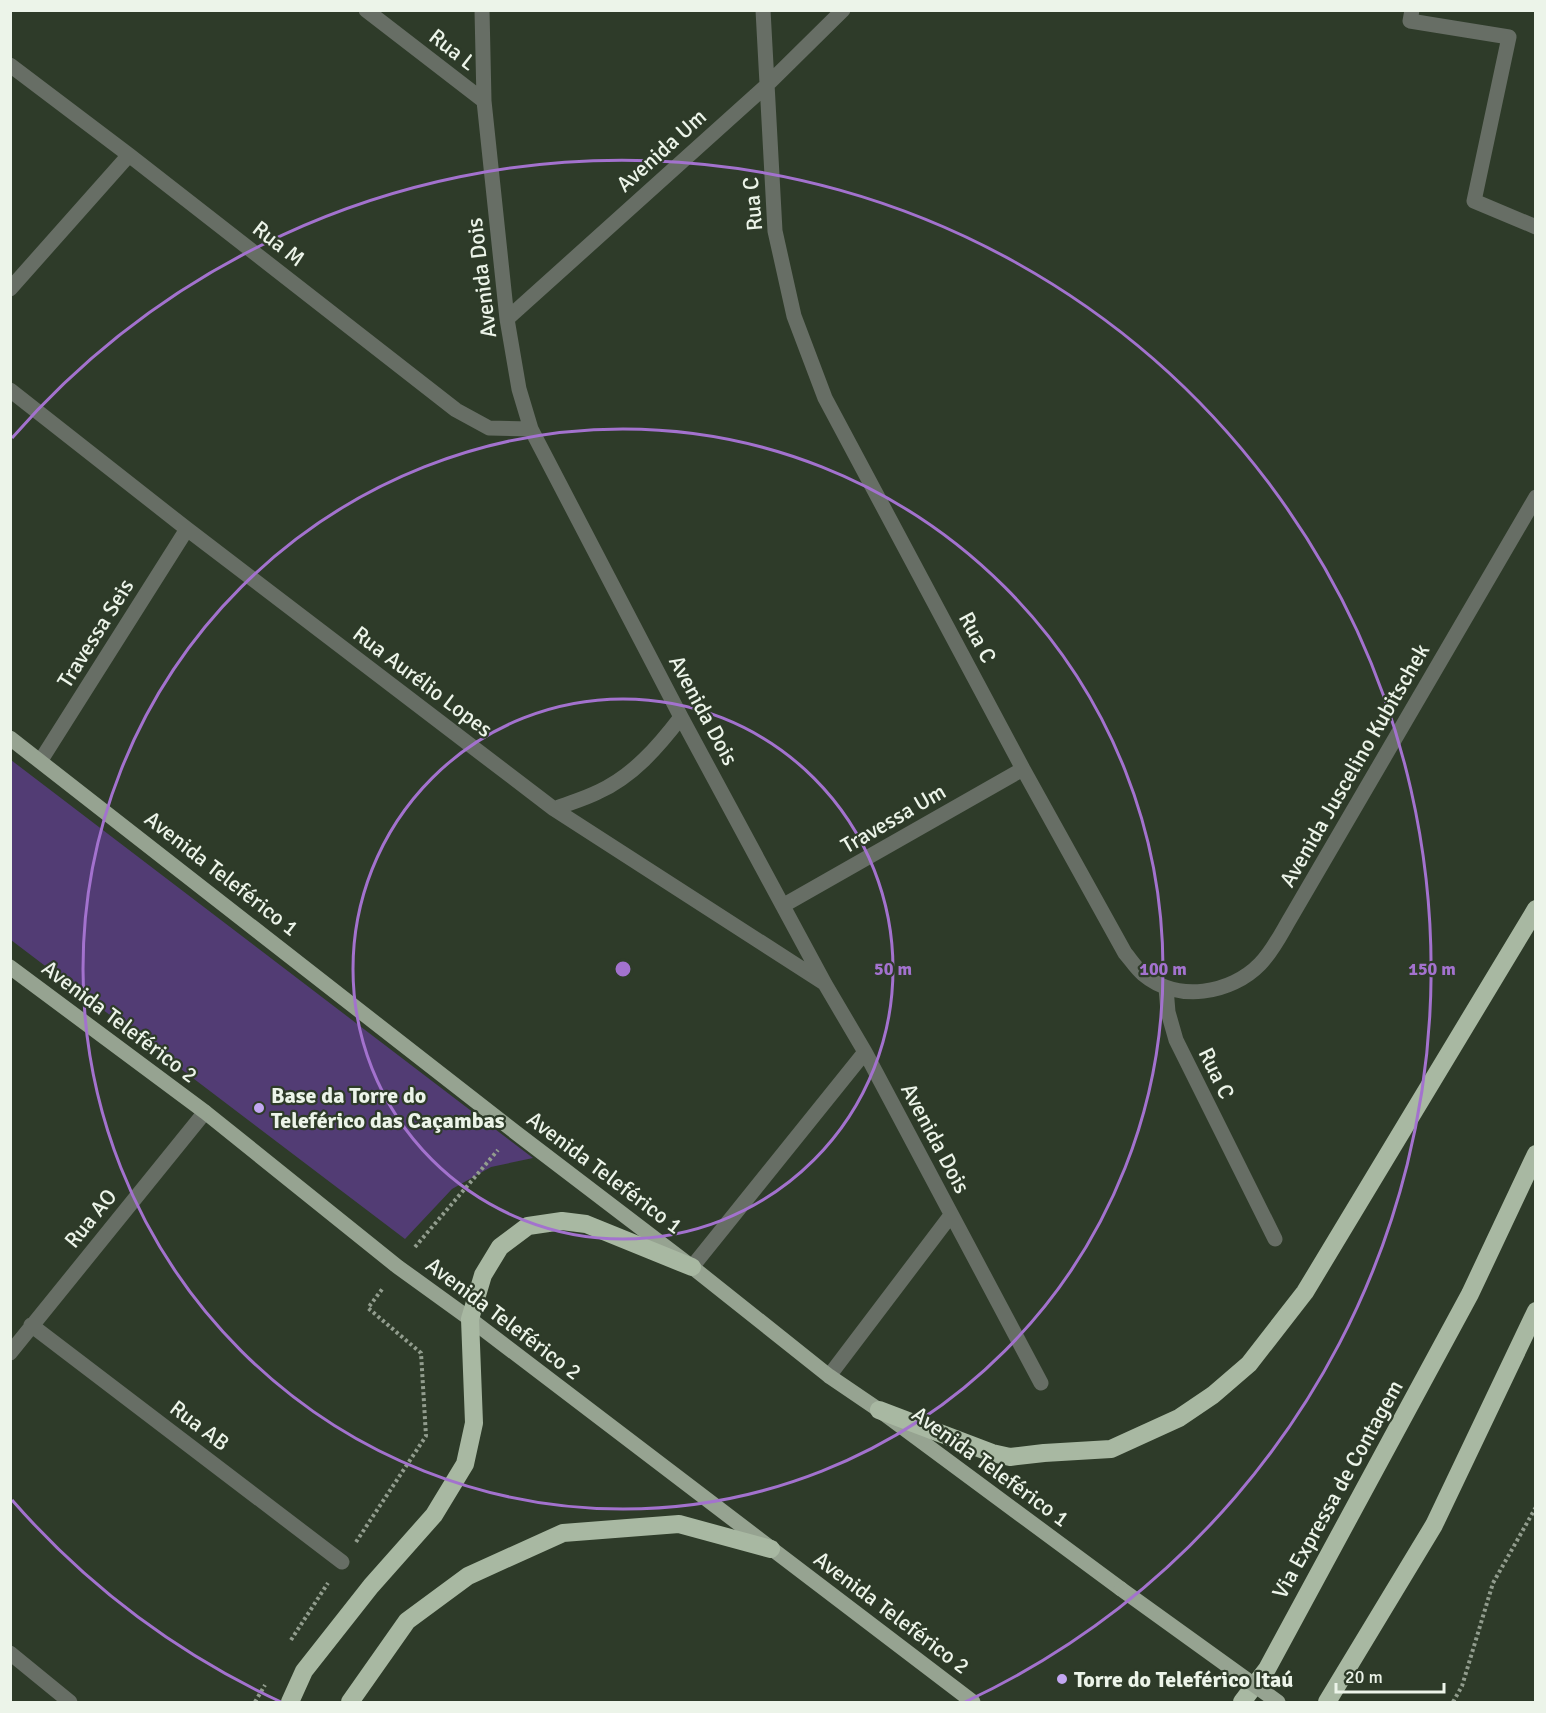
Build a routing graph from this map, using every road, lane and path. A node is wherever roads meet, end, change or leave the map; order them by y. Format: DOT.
graph roads {
  1 [pos="366,10"];
  2 [pos="482,10"];
  3 [pos="763,10"];
  4 [pos="843,10"];
  5 [pos="1412,10"];
  6 [pos="10,65"];
  7 [pos="767,85"];
  8 [pos="484,101"];
  9 [pos="129,155"];
  10 [pos="1536,227"];
  11 [pos="10,289"];
  12 [pos="507,319"];
  13 [pos="10,390"];
  14 [pos="531,429"];
  15 [pos="1536,497"];
  16 [pos="187,529"];
  17 [pos="681,717"];
  18 [pos="10,738"];
  19 [pos="41,760"];
  20 [pos="1023,770"];
  21 [pos="554,809"];
  22 [pos="784,905"];
  23 [pos="1536,909"];
  24 [pos="10,967"];
  25 [pos="825,984"];
  26 [pos="1166,988"];
  27 [pos="865,1052"];
  28 [pos="205,1112"];
  29 [pos="515,1132"];
  30 [pos="1536,1154"];
  31 [pos="951,1215"];
  32 [pos="1275,1239"];
  33 [pos="398,1267"];
  34 [pos="692,1267"];
  35 [pos="1535,1312"];
  36 [pos="470,1319"];
  37 [pos="31,1325"];
  38 [pos="10,1353"];
  39 [pos="830,1376"];
  40 [pos="1041,1383"];
  41 [pos="879,1410"];
  42 [pos="1536,1507"];
  43 [pos="771,1549"];
  44 [pos="342,1562"];
  45 [pos="290,1642"];
  46 [pos="10,1653"];
  47 [pos="266,1682"];
  48 [pos="70,1702"];
  49 [pos="255,1702"];
  50 [pos="290,1702"];
  51 [pos="350,1702"];
  52 [pos="973,1702"];
  53 [pos="1242,1702"];
  54 [pos="1278,1702"];
  55 [pos="1327,1702"];
  56 [pos="1453,1702"];
  1 -- 8 [label="street, Rua L"];
  2 -- 8 [label="street, Avenida Dois"];
  3 -- 7 [label="street, Rua C"];
  4 -- 7 [label="street, Avenida Um"];
  5 -- 10 [label="street"];
  6 -- 9 [label="street, Rua M"];
  7 -- 12 [label="street, Avenida Um"];
  7 -- 20 [label="street, Rua C"];
  8 -- 12 [label="street, Avenida Dois"];
  9 -- 11 [label="street"];
  9 -- 14 [label="street, Rua M"];
  12 -- 14 [label="street, Avenida Dois"];
  13 -- 16 [label="street, Rua Aurélio Lopes"];
  14 -- 17 [label="street, Avenida Dois"];
  15 -- 26 [label="street, Avenida Juscelino Kubitschek"];
  16 -- 19 [label="street, Travessa Seis"];
  16 -- 21 [label="street, Rua Aurélio Lopes"];
  17 -- 21 [label="street"];
  17 -- 22 [label="street, Avenida Dois"];
  18 -- 19 [label="main road, Avenida Teleférico 1"];
  19 -- 29 [label="main road, Avenida Teleférico 1"];
  20 -- 22 [label="street, Travessa Um"];
  20 -- 26 [label="street, Rua C"];
  21 -- 25 [label="street, Rua Aurélio Lopes"];
  22 -- 25 [label="street, Avenida Dois"];
  23 -- 41 [label="highway"];
  24 -- 28 [label="main road, Avenida Teleférico 2"];
  25 -- 27 [label="street, Avenida Dois"];
  26 -- 32 [label="street, Rua C"];
  27 -- 31 [label="street, Avenida Dois"];
  27 -- 34 [label="street"];
  28 -- 33 [label="main road, Avenida Teleférico 2"];
  28 -- 37 [label="street, Rua AO"];
  29 -- 33 [label="path"];
  29 -- 34 [label="main road, Avenida Teleférico 1"];
  30 -- 53 [label="highway, Via Expressa de Contagem"];
  31 -- 39 [label="street"];
  31 -- 40 [label="street, Avenida Dois"];
  33 -- 36 [label="main road, Avenida Teleférico 2"];
  33 -- 44 [label="path"];
  34 -- 36 [label="highway"];
  34 -- 39 [label="main road, Avenida Teleférico 1"];
  35 -- 55 [label="highway"];
  36 -- 43 [label="main road, Avenida Teleférico 2"];
  36 -- 50 [label="highway"];
  37 -- 38 [label="street, Rua AO"];
  37 -- 44 [label="street, Rua AB"];
  39 -- 41 [label="main road, Avenida Teleférico 1"];
  41 -- 54 [label="main road, Avenida Teleférico 1, bridge"];
  42 -- 56 [label="path"];
  43 -- 51 [label="highway"];
  43 -- 52 [label="main road, Avenida Teleférico 2"];
  44 -- 45 [label="path"];
  46 -- 48 [label="street"];
  47 -- 49 [label="path"];
}
